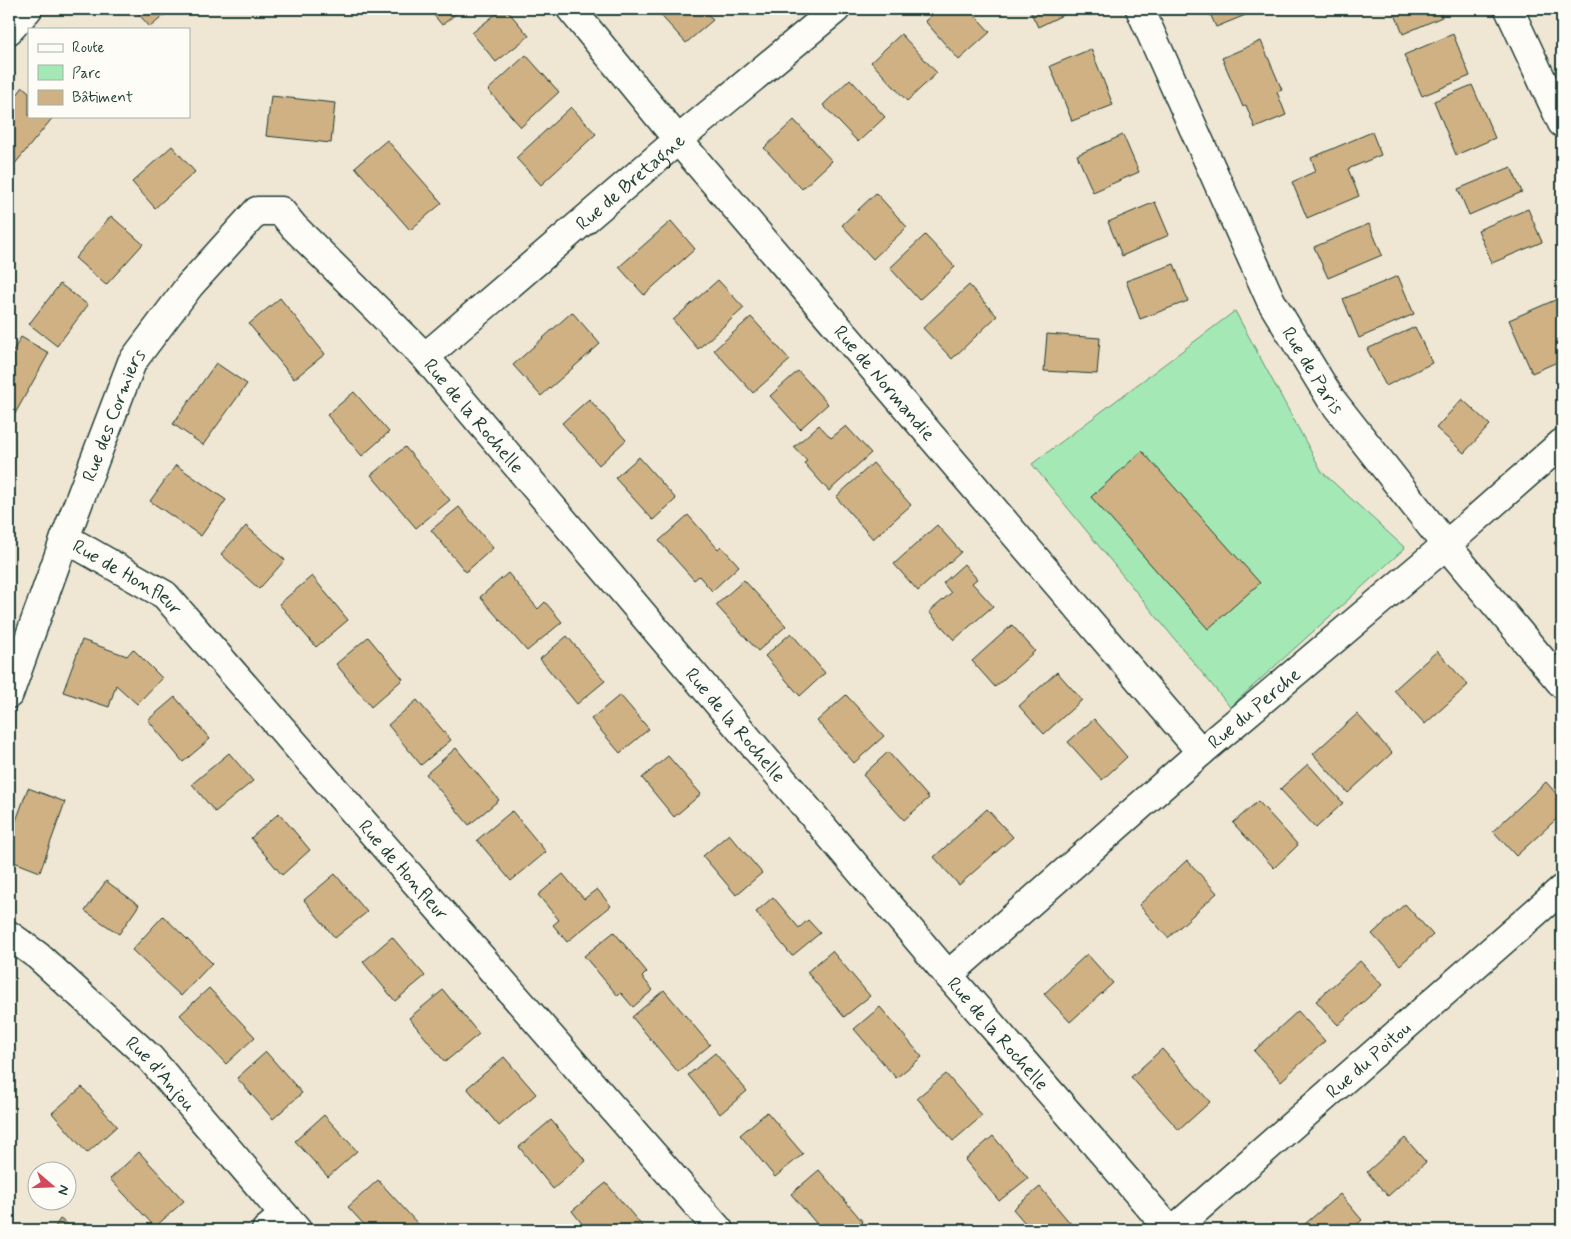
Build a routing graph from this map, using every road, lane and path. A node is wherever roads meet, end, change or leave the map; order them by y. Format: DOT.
graph roads {
  1 [pos="28,9"];
  2 [pos="571,9"];
  3 [pos="836,9"];
  4 [pos="1140,9"];
  5 [pos="1509,9"];
  6 [pos="9,30"];
  7 [pos="1562,123"];
  8 [pos="678,140"];
  9 [pos="294,227"];
  10 [pos="425,357"];
  11 [pos="1562,443"];
  12 [pos="65,538"];
  13 [pos="1446,545"];
  14 [pos="1562,684"];
  15 [pos="9,694"];
  16 [pos="1201,752"];
  17 [pos="1562,889"];
  18 [pos="9,935"];
  19 [pos="948,976"];
  20 [pos="282,1225"];
  21 [pos="719,1230"];
  22 [pos="1172,1230"];
  1 -- 6 [label="street"];
  2 -- 8 [label="street, Rue de Normandie"];
  3 -- 8 [label="street, Rue de Bretagne"];
  4 -- 13 [label="street, Rue de Paris"];
  5 -- 7 [label="street"];
  8 -- 10 [label="street, Rue de Bretagne"];
  8 -- 16 [label="street, Rue de Normandie"];
  9 -- 10 [label="street, Rue de la Rochelle"];
  9 -- 12 [label="street, Rue des Cormiers"];
  10 -- 19 [label="street, Rue de la Rochelle"];
  11 -- 13 [label="street, Rue du Perche"];
  12 -- 15 [label="street, Rue des Cormiers"];
  12 -- 21 [label="street, Rue de Honfleur"];
  13 -- 14 [label="street, Rue de Paris"];
  13 -- 16 [label="street, Rue du Perche"];
  16 -- 19 [label="street, Rue du Perche"];
  17 -- 22 [label="street, Rue du Poitou"];
  18 -- 20 [label="street, Rue d'Anjou"];
  19 -- 22 [label="street, Rue de la Rochelle"];
}
